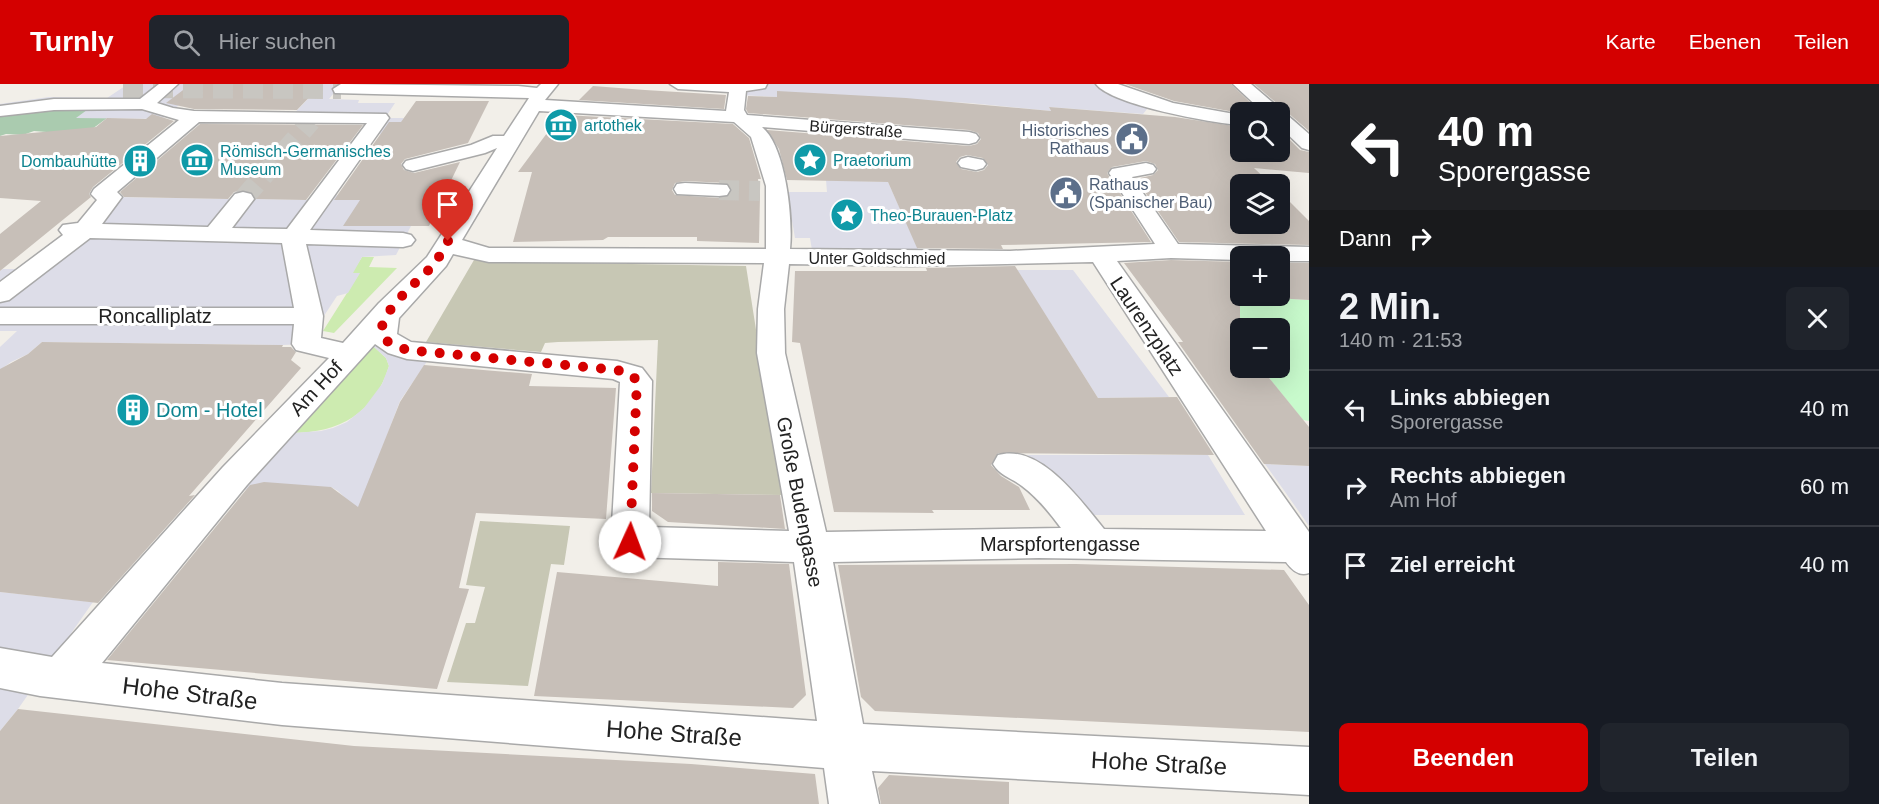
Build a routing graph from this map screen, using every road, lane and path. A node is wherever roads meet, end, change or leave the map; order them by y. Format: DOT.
graph roads {
  1 [pos="170,84"];
  2 [pos="678,84"];
  3 [pos="759,84"];
  4 [pos="1104,84"];
  5 [pos="1241,84"];
  6 [pos="739,86"];
  7 [pos="385,87"];
  8 [pos="38,88"];
  9 [pos="1175,89"];
  10 [pos="120,93"];
  11 [pos="541,95"];
  12 [pos="358,101"];
  13 [pos="1261,102"];
  14 [pos="322,103"];
  15 [pos="1152,103"];
  16 [pos="144,104"];
  17 [pos="0,111"];
  18 [pos="194,116"];
  19 [pos="96,118"];
  20 [pos="1230,118"];
  21 [pos="742,119"];
  22 [pos="1290,121"];
  23 [pos="1309,124"];
  24 [pos="1290,128"];
  25 [pos="969,138"];
  26 [pos="510,141"];
  27 [pos="1309,144"];
  28 [pos="413,165"];
  29 [pos="1146,169"];
  30 [pos="719,190"];
  31 [pos="688,194"];
  32 [pos="243,199"];
  33 [pos="77,231"];
  34 [pos="214,235"];
  35 [pos="294,238"];
  36 [pos="403,240"];
  37 [pos="448,241"];
  38 [pos="1172,251"];
  39 [pos="1309,254"];
  40 [pos="1100,255"];
  41 [pos="776,257"];
  42 [pos="0,294"];
  43 [pos="389,309"];
  44 [pos="0,316"];
  45 [pos="309,316"];
  46 [pos="348,353"];
  47 [pos="1015,473"];
  48 [pos="1079,543"];
  49 [pos="811,547"];
  50 [pos="1304,553"];
  51 [pos="18,672"];
  52 [pos="843,746"];
  53 [pos="1309,771"];
  54 [pos="854,804"];
  1 -- 16 [label="street"];
  2 -- 6 [label="street"];
  3 -- 6 [label="street"];
  4 -- 15 [label="street"];
  5 -- 13 [label="street"];
  6 -- 21 [label="street"];
  7 -- 11 [label="street, Bürgerstraße"];
  7 -- 14 [label="street, Bürgerstraße"];
  8 -- 10 [label="street"];
  9 -- 15 [label="street"];
  10 -- 16 [label="street"];
  10 -- 17 [label="street"];
  10 -- 19 [label="street"];
  11 -- 21 [label="street, Bürgerstraße"];
  11 -- 26 [label="street, Am Hof"];
  12 -- 14 [label="street"];
  14 -- 18 [label="street"];
  14 -- 35 [label="street"];
  15 -- 20 [label="street"];
  16 -- 18 [label="street"];
  18 -- 33 [label="street"];
  21 -- 25 [label="street, Bürgerstraße"];
  21 -- 41 [label="street, Große Budengasse"];
  22 -- 23 [label="street"];
  24 -- 27 [label="street"];
  26 -- 28 [label="street"];
  26 -- 37 [label="street, Am Hof"];
  29 -- 38 [label="street"];
  30 -- 31 [label="street"];
  32 -- 34 [label="street"];
  33 -- 34 [label="street"];
  33 -- 42 [label="street"];
  34 -- 35 [label="street"];
  35 -- 36 [label="street"];
  35 -- 45 [label="street"];
  37 -- 41 [label="street, Unter Goldschmied"];
  37 -- 43 [label="street, Am Hof"];
  38 -- 39 [label="street, Unter Goldschmied"];
  38 -- 40 [label="street, Unter Goldschmied"];
  40 -- 41 [label="street, Unter Goldschmied"];
  40 -- 50 [label="street, Laurenzplatz"];
  41 -- 49 [label="street, Große Budengasse"];
  43 -- 46 [label="street, Am Hof"];
  43 -- 49 [label="street, Marspfortengasse"];
  44 -- 45 [label="street, Roncalliplatz"];
  45 -- 46 [label="street"];
  46 -- 51 [label="street, Am Hof"];
  47 -- 48 [label="street"];
  48 -- 49 [label="street, Marspfortengasse"];
  48 -- 50 [label="street, Marspfortengasse"];
  49 -- 52 [label="street, Große Budengasse"];
  51 -- 52 [label="street, Hohe Straße"];
  52 -- 53 [label="street, Hohe Straße"];
  52 -- 54 [label="street, Große Budengasse"];
}
